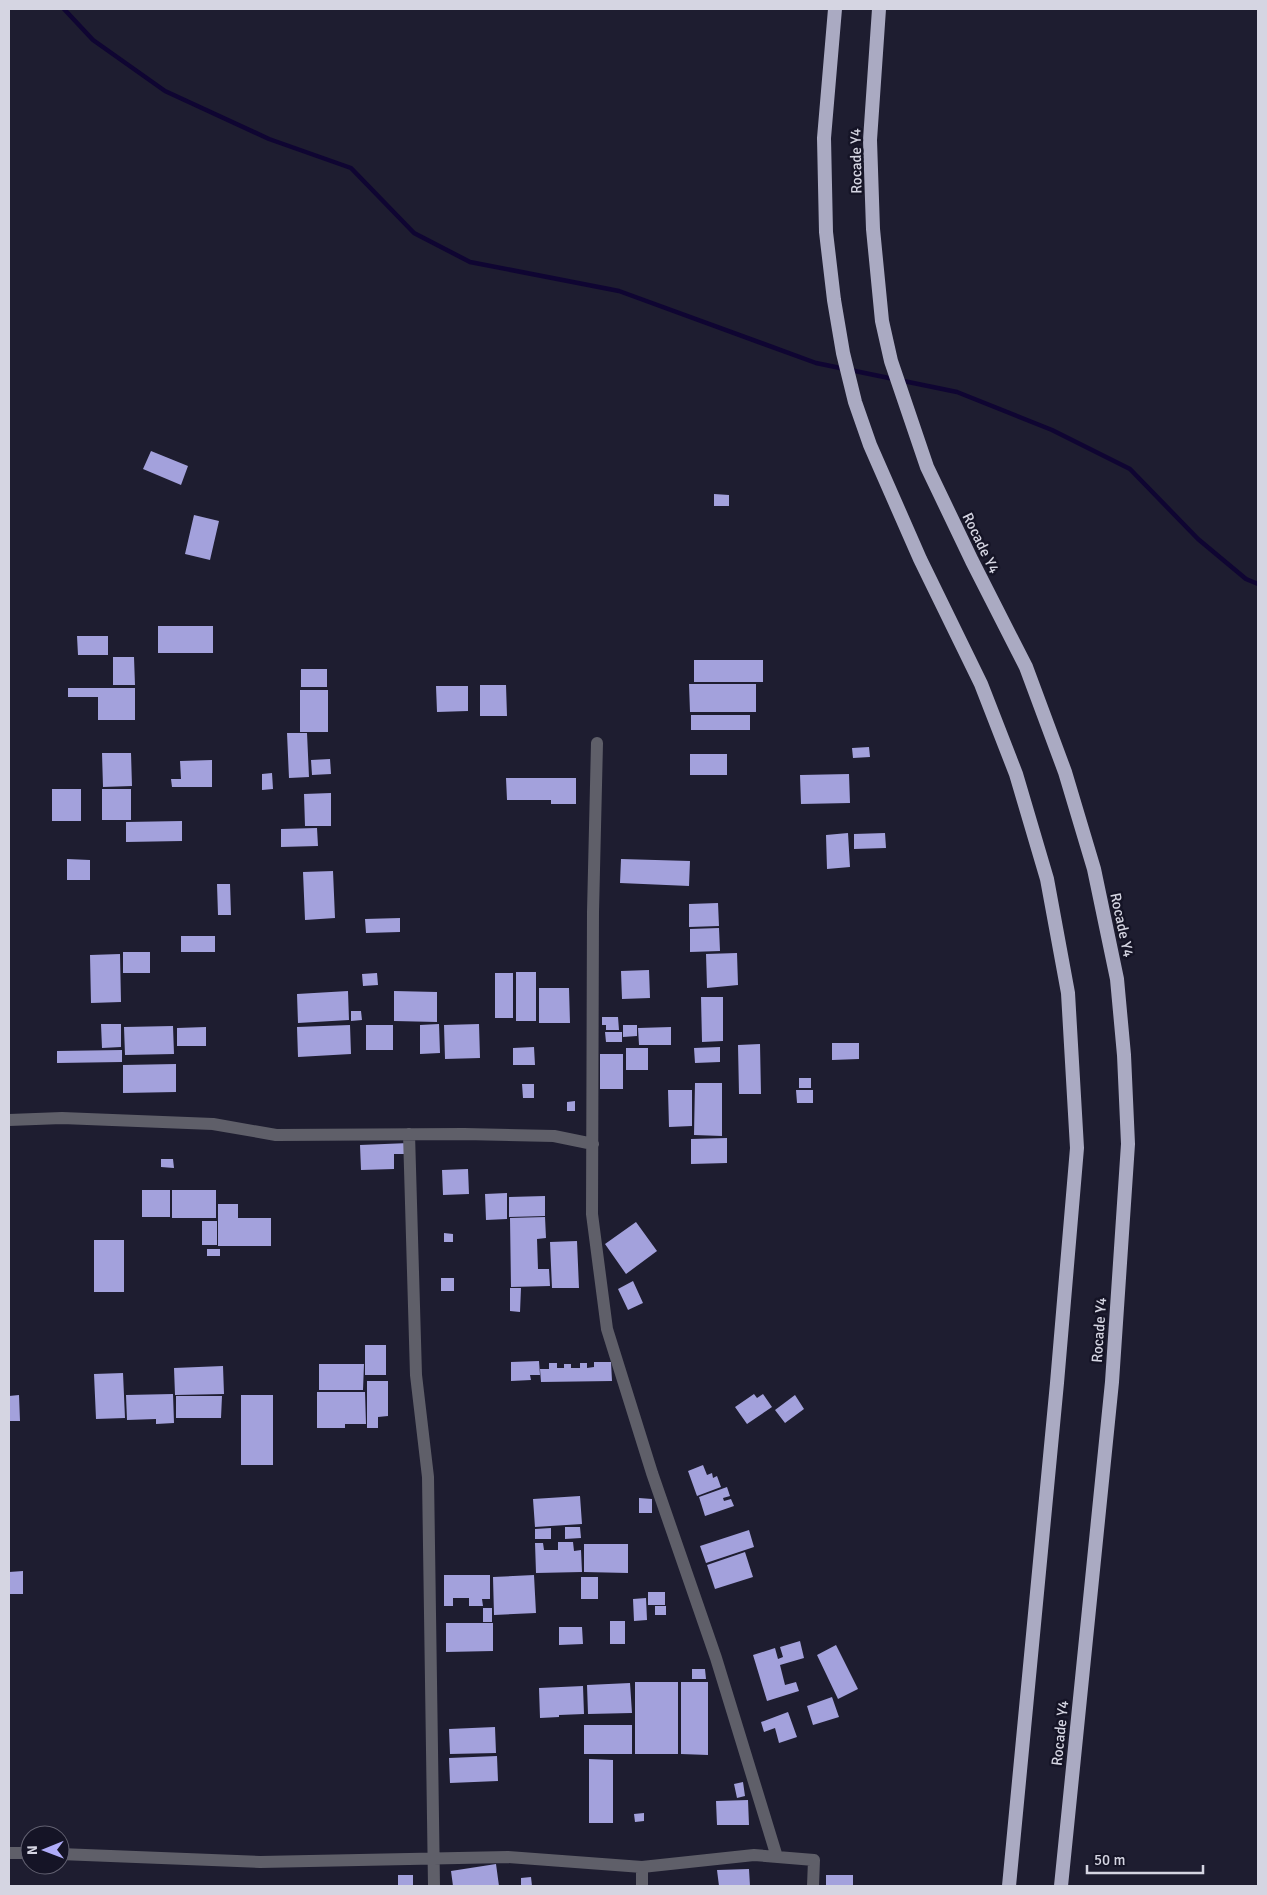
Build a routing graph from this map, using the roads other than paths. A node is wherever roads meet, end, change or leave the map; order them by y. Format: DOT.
graph roads {
  1 [pos="835,9"];
  2 [pos="879,9"];
  3 [pos="597,743"];
  4 [pos="9,1120"];
  5 [pos="409,1134"];
  6 [pos="593,1144"];
  7 [pos="70,1854"];
  8 [pos="777,1857"];
  9 [pos="434,1858"];
  10 [pos="642,1867"];
  11 [pos="434,1886"];
  12 [pos="642,1886"];
  13 [pos="814,1886"];
  14 [pos="1009,1886"];
  15 [pos="1061,1886"];
  1 -- 14 [label="highway, Rocade Y4"];
  2 -- 15 [label="highway, Rocade Y4"];
  3 -- 6 [label="street"];
  4 -- 5 [label="street"];
  5 -- 6 [label="street"];
  5 -- 9 [label="street"];
  6 -- 8 [label="street"];
  7 -- 9 [label="street"];
  8 -- 10 [label="street"];
  8 -- 13 [label="street"];
  9 -- 10 [label="street"];
  9 -- 11 [label="street"];
  10 -- 12 [label="street"];
}
